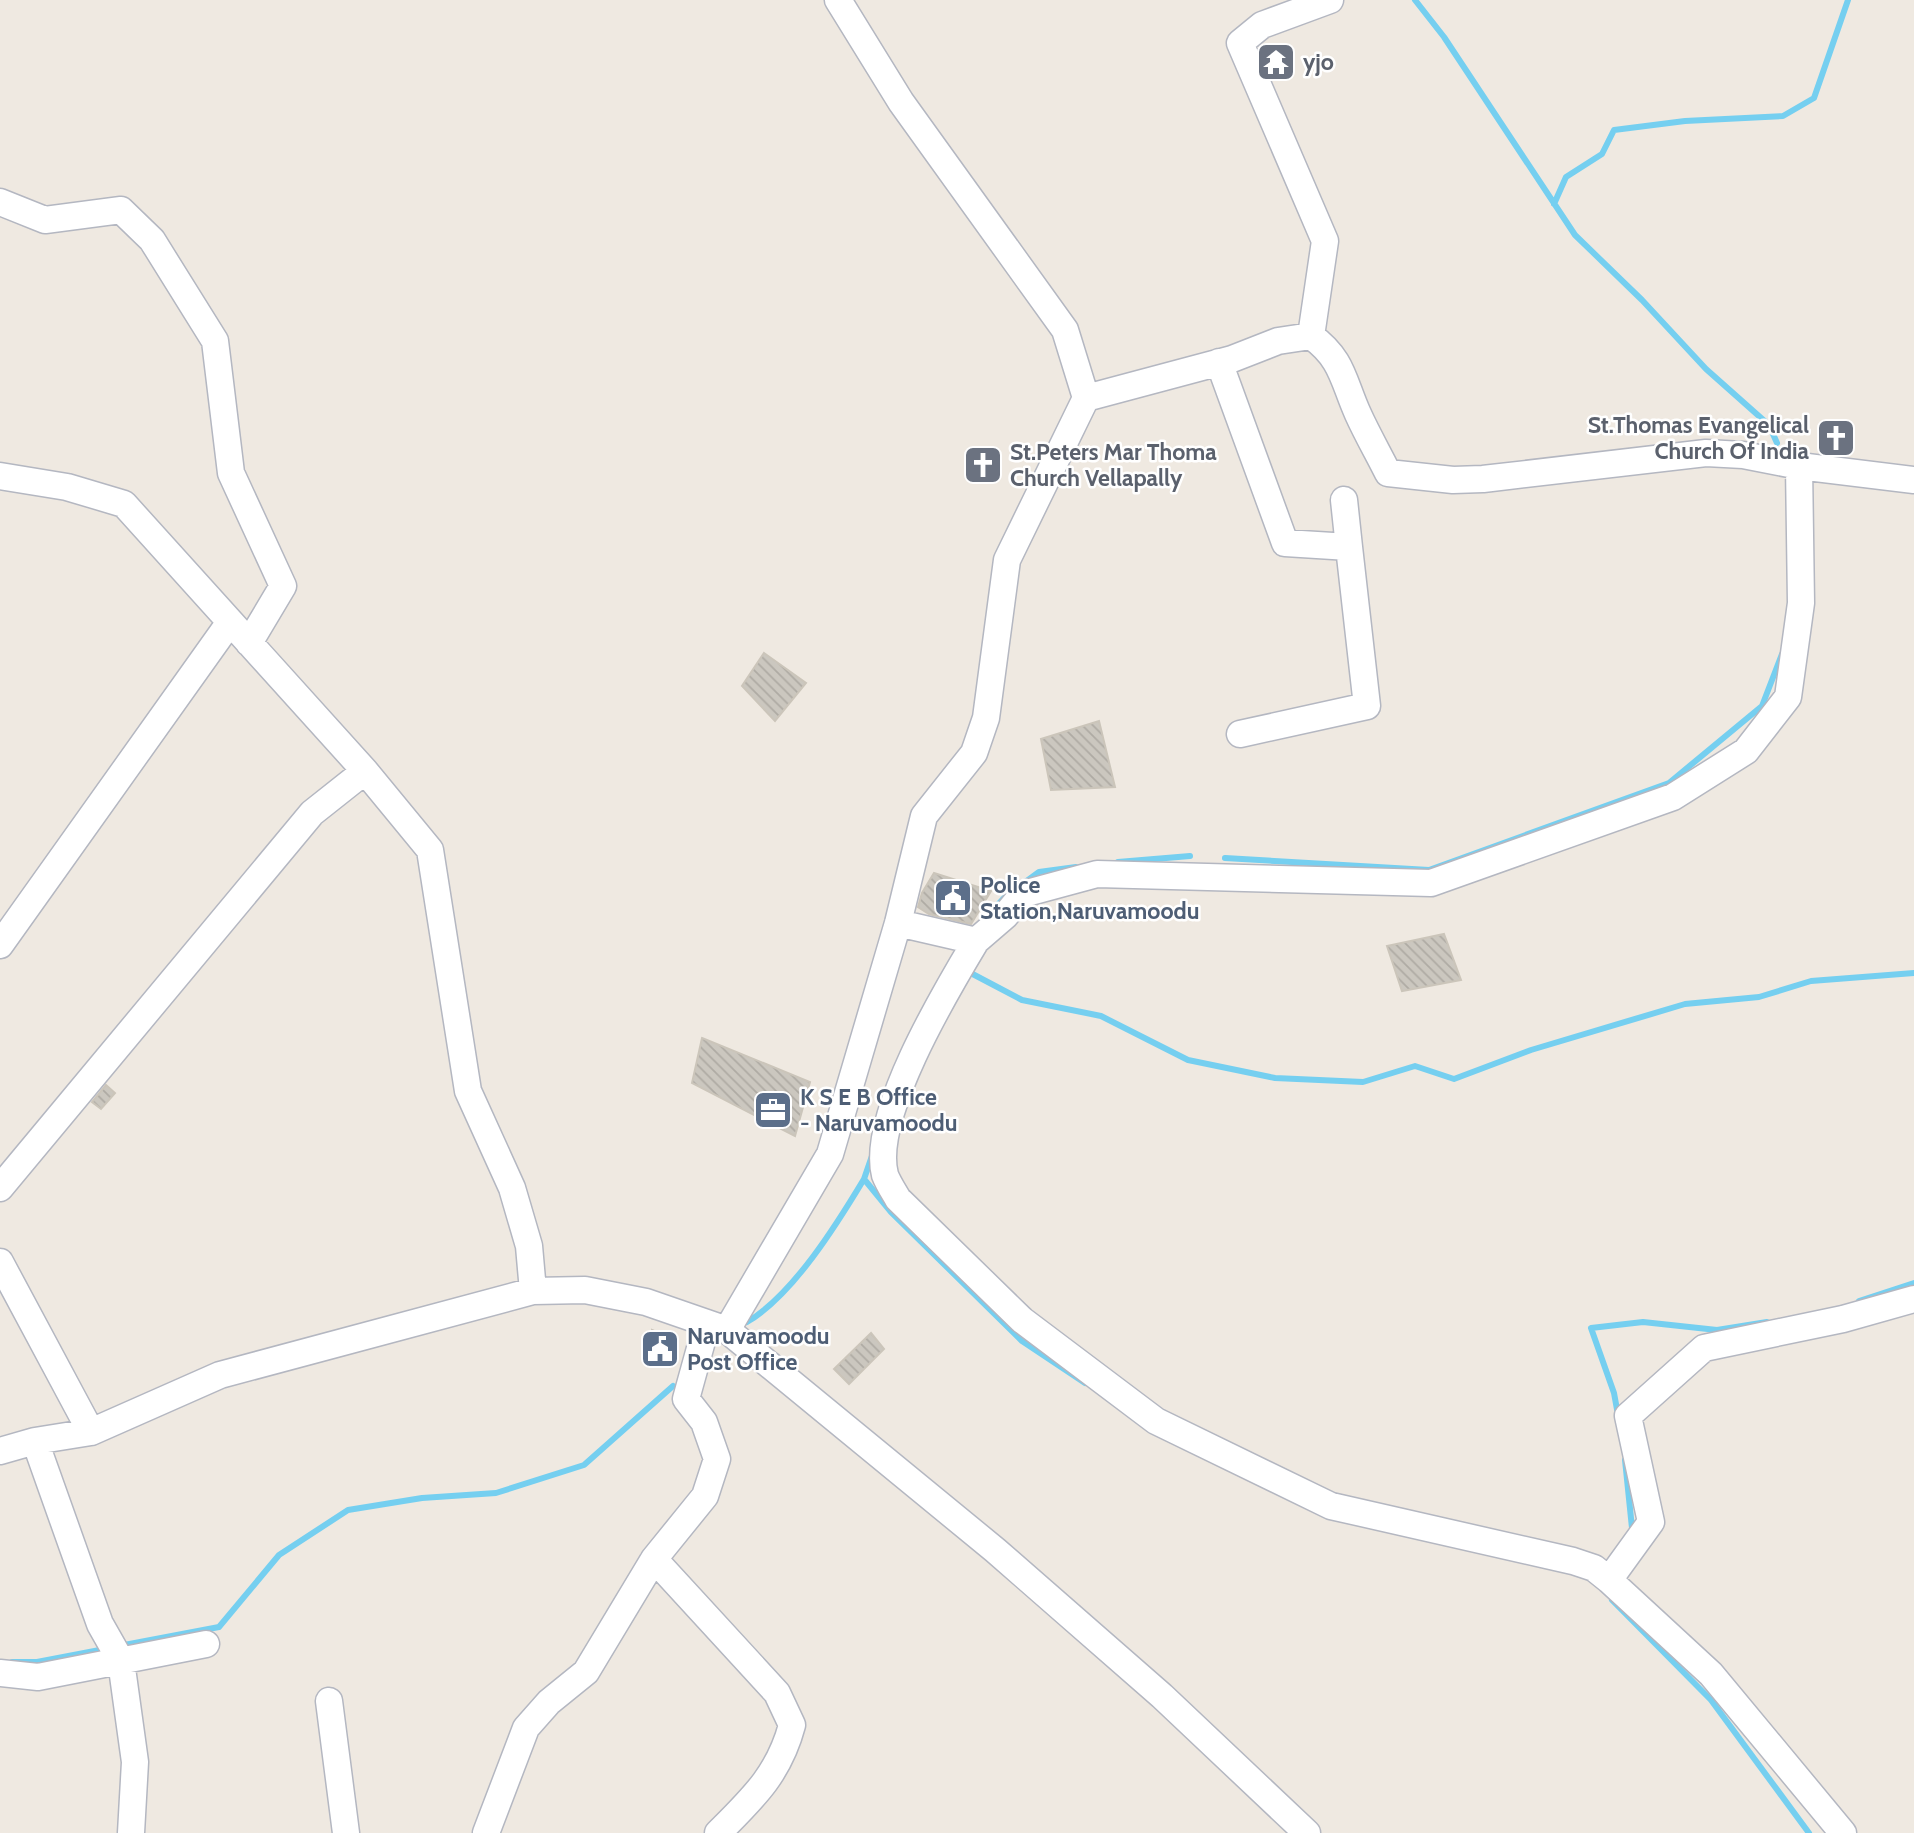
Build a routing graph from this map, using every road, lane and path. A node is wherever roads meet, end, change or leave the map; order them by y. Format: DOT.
graph roads {
  1 [pos="838,0"];
  2 [pos="1330,0"];
  3 [pos="0,202"];
  4 [pos="1311,336"];
  5 [pos="1219,362"];
  6 [pos="1086,398"];
  7 [pos="1799,466"];
  8 [pos="0,476"];
  9 [pos="1914,480"];
  10 [pos="1345,500"];
  11 [pos="1349,547"];
  12 [pos="230,622"];
  13 [pos="249,643"];
  14 [pos="1240,734"];
  15 [pos="365,772"];
  16 [pos="898,923"];
  17 [pos="0,945"];
  18 [pos="965,958"];
  19 [pos="0,1188"];
  20 [pos="0,1262"];
  21 [pos="533,1291"];
  22 [pos="1914,1299"];
  23 [pos="717,1327"];
  24 [pos="90,1432"];
  25 [pos="35,1441"];
  26 [pos="0,1451"];
  27 [pos="654,1559"];
  28 [pos="1604,1576"];
  29 [pos="206,1644"];
  30 [pos="120,1660"];
  31 [pos="0,1673"];
  32 [pos="329,1701"];
  33 [pos="131,1833"];
  34 [pos="346,1833"];
  35 [pos="486,1833"];
  36 [pos="718,1833"];
  37 [pos="1307,1833"];
  38 [pos="1843,1833"];
  1 -- 6 [label="street"];
  2 -- 4 [label="street"];
  3 -- 13 [label="street"];
  4 -- 5 [label="street"];
  4 -- 7 [label="street"];
  5 -- 6 [label="street"];
  5 -- 11 [label="street"];
  6 -- 16 [label="street"];
  7 -- 9 [label="street"];
  7 -- 18 [label="street"];
  8 -- 12 [label="street"];
  10 -- 11 [label="street"];
  11 -- 14 [label="street"];
  12 -- 13 [label="street"];
  12 -- 17 [label="street"];
  13 -- 15 [label="street"];
  15 -- 19 [label="street"];
  15 -- 21 [label="street"];
  16 -- 18 [label="street"];
  16 -- 23 [label="street"];
  18 -- 28 [label="street"];
  20 -- 24 [label="street"];
  21 -- 23 [label="street"];
  21 -- 24 [label="street"];
  22 -- 28 [label="street"];
  23 -- 27 [label="street"];
  23 -- 37 [label="street"];
  24 -- 25 [label="street"];
  25 -- 26 [label="street"];
  25 -- 30 [label="street"];
  27 -- 35 [label="street"];
  27 -- 36 [label="street"];
  28 -- 38 [label="street"];
  29 -- 30 [label="street"];
  30 -- 31 [label="street"];
  30 -- 33 [label="street"];
  32 -- 34 [label="street"];
}
